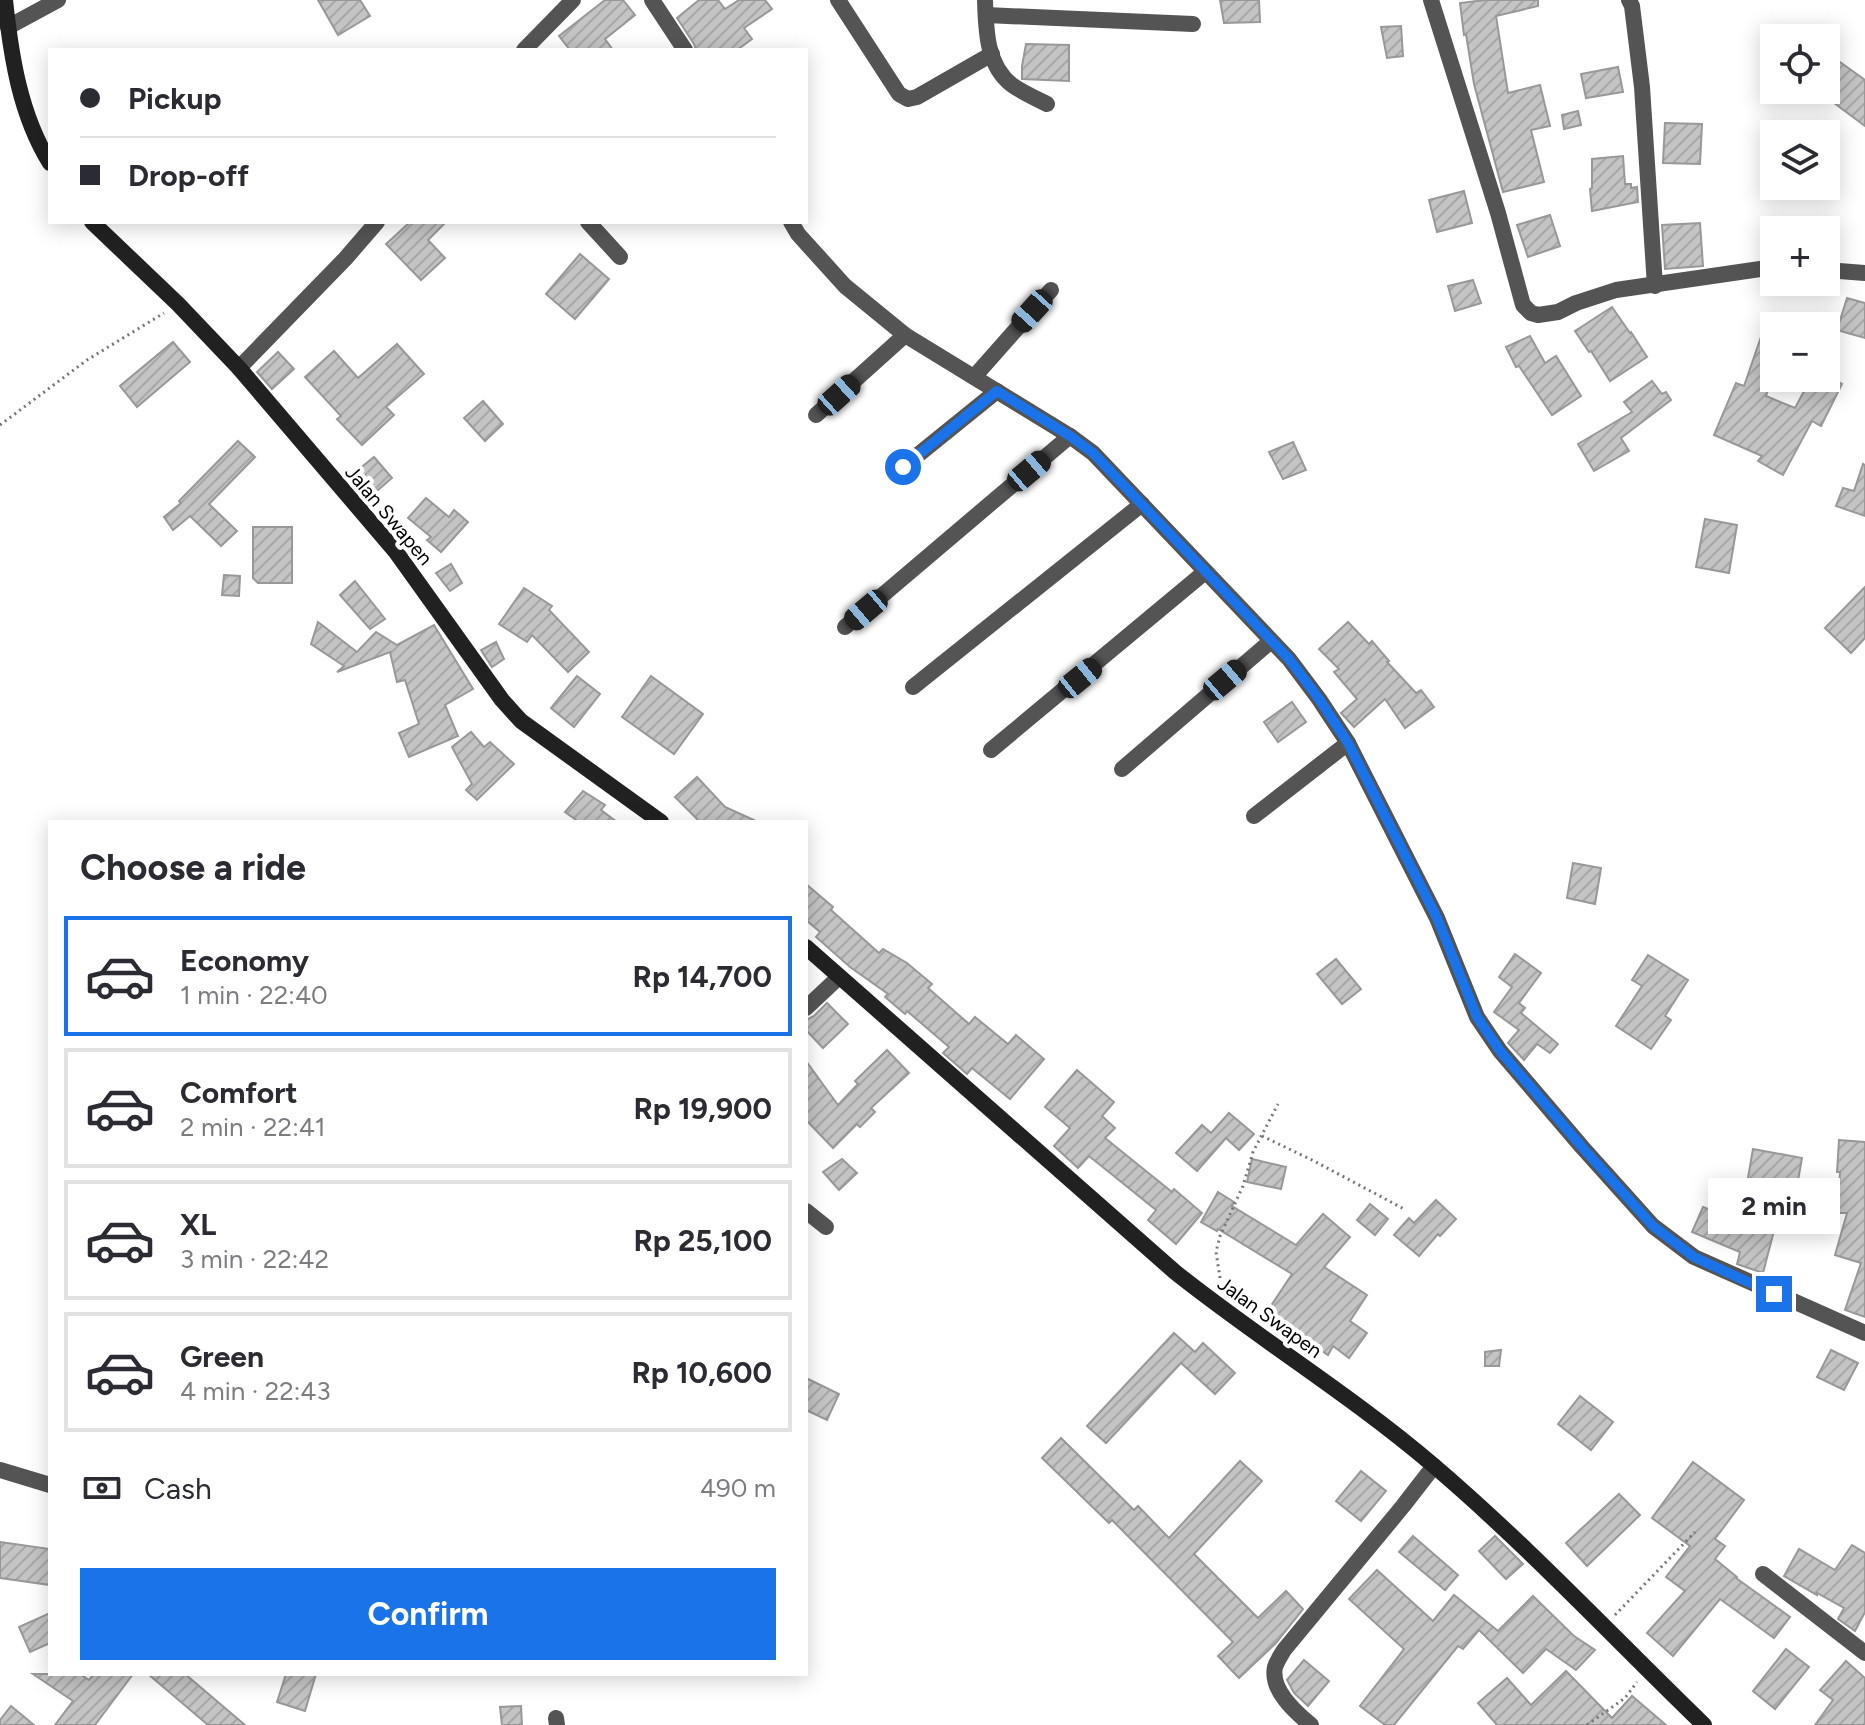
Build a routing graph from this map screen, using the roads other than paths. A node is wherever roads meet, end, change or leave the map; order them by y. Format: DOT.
graph roads {
  1 [pos="5,0"];
  2 [pos="58,0"];
  3 [pos="573,0"];
  4 [pos="652,0"];
  5 [pos="838,0"];
  6 [pos="1431,0"];
  7 [pos="1629,0"];
  8 [pos="986,8"];
  9 [pos="1193,24"];
  10 [pos="8,27"];
  11 [pos="526,48"];
  12 [pos="684,48"];
  13 [pos="992,54"];
  14 [pos="1047,104"];
  15 [pos="48,160"];
  16 [pos="94,224"];
  17 [pos="375,224"];
  18 [pos="590,224"];
  19 [pos="792,224"];
  20 [pos="620,257"];
  21 [pos="1760,269"];
  22 [pos="1840,271"];
  23 [pos="1865,273"];
  24 [pos="1655,286"];
  25 [pos="1051,290"];
  26 [pos="905,335"];
  27 [pos="239,368"];
  28 [pos="974,377"];
  29 [pos="997,391"];
  30 [pos="816,415"];
  31 [pos="1070,436"];
  32 [pos="903,467"];
  33 [pos="1142,504"];
  34 [pos="1205,572"];
  35 [pos="845,627"];
  36 [pos="1271,641"];
  37 [pos="913,687"];
  38 [pos="1348,743"];
  39 [pos="991,750"];
  40 [pos="1122,769"];
  41 [pos="1254,816"];
  42 [pos="658,820"];
  43 [pos="808,949"];
  44 [pos="839,977"];
  45 [pos="808,1006"];
  46 [pos="808,1213"];
  47 [pos="826,1227"];
  48 [pos="1865,1333"];
  49 [pos="1434,1466"];
  50 [pos="0,1470"];
  51 [pos="48,1484"];
  52 [pos="1763,1574"];
  53 [pos="1865,1653"];
  54 [pos="1311,1725"];
  55 [pos="1704,1725"];
  1 -- 10 [label="main road"];
  2 -- 10 [label="street"];
  3 -- 11 [label="street"];
  4 -- 12 [label="street"];
  5 -- 13 [label="street"];
  6 -- 24 [label="street"];
  7 -- 24 [label="street"];
  8 -- 9 [label="street"];
  8 -- 13 [label="street"];
  10 -- 15 [label="main road"];
  13 -- 14 [label="street"];
  16 -- 27 [label="main road, Jalan Swapen"];
  17 -- 27 [label="street"];
  18 -- 20 [label="street"];
  19 -- 26 [label="street"];
  21 -- 24 [label="street"];
  22 -- 23 [label="street"];
  25 -- 28 [label="street"];
  26 -- 28 [label="street"];
  26 -- 30 [label="street"];
  27 -- 42 [label="main road, Jalan Swapen"];
  28 -- 29 [label="street"];
  29 -- 31 [label="street"];
  29 -- 32 [label="street"];
  31 -- 33 [label="street"];
  31 -- 35 [label="street"];
  33 -- 34 [label="street"];
  33 -- 37 [label="street"];
  34 -- 36 [label="street"];
  34 -- 39 [label="street"];
  36 -- 38 [label="street"];
  36 -- 40 [label="street"];
  38 -- 41 [label="street"];
  38 -- 48 [label="street"];
  43 -- 44 [label="main road, Jalan Swapen"];
  44 -- 45 [label="street"];
  44 -- 49 [label="main road, Jalan Swapen"];
  46 -- 47 [label="street"];
  49 -- 54 [label="street"];
  49 -- 55 [label="main road, Jalan Swapen"];
  50 -- 51 [label="street"];
  52 -- 53 [label="street"];
}
